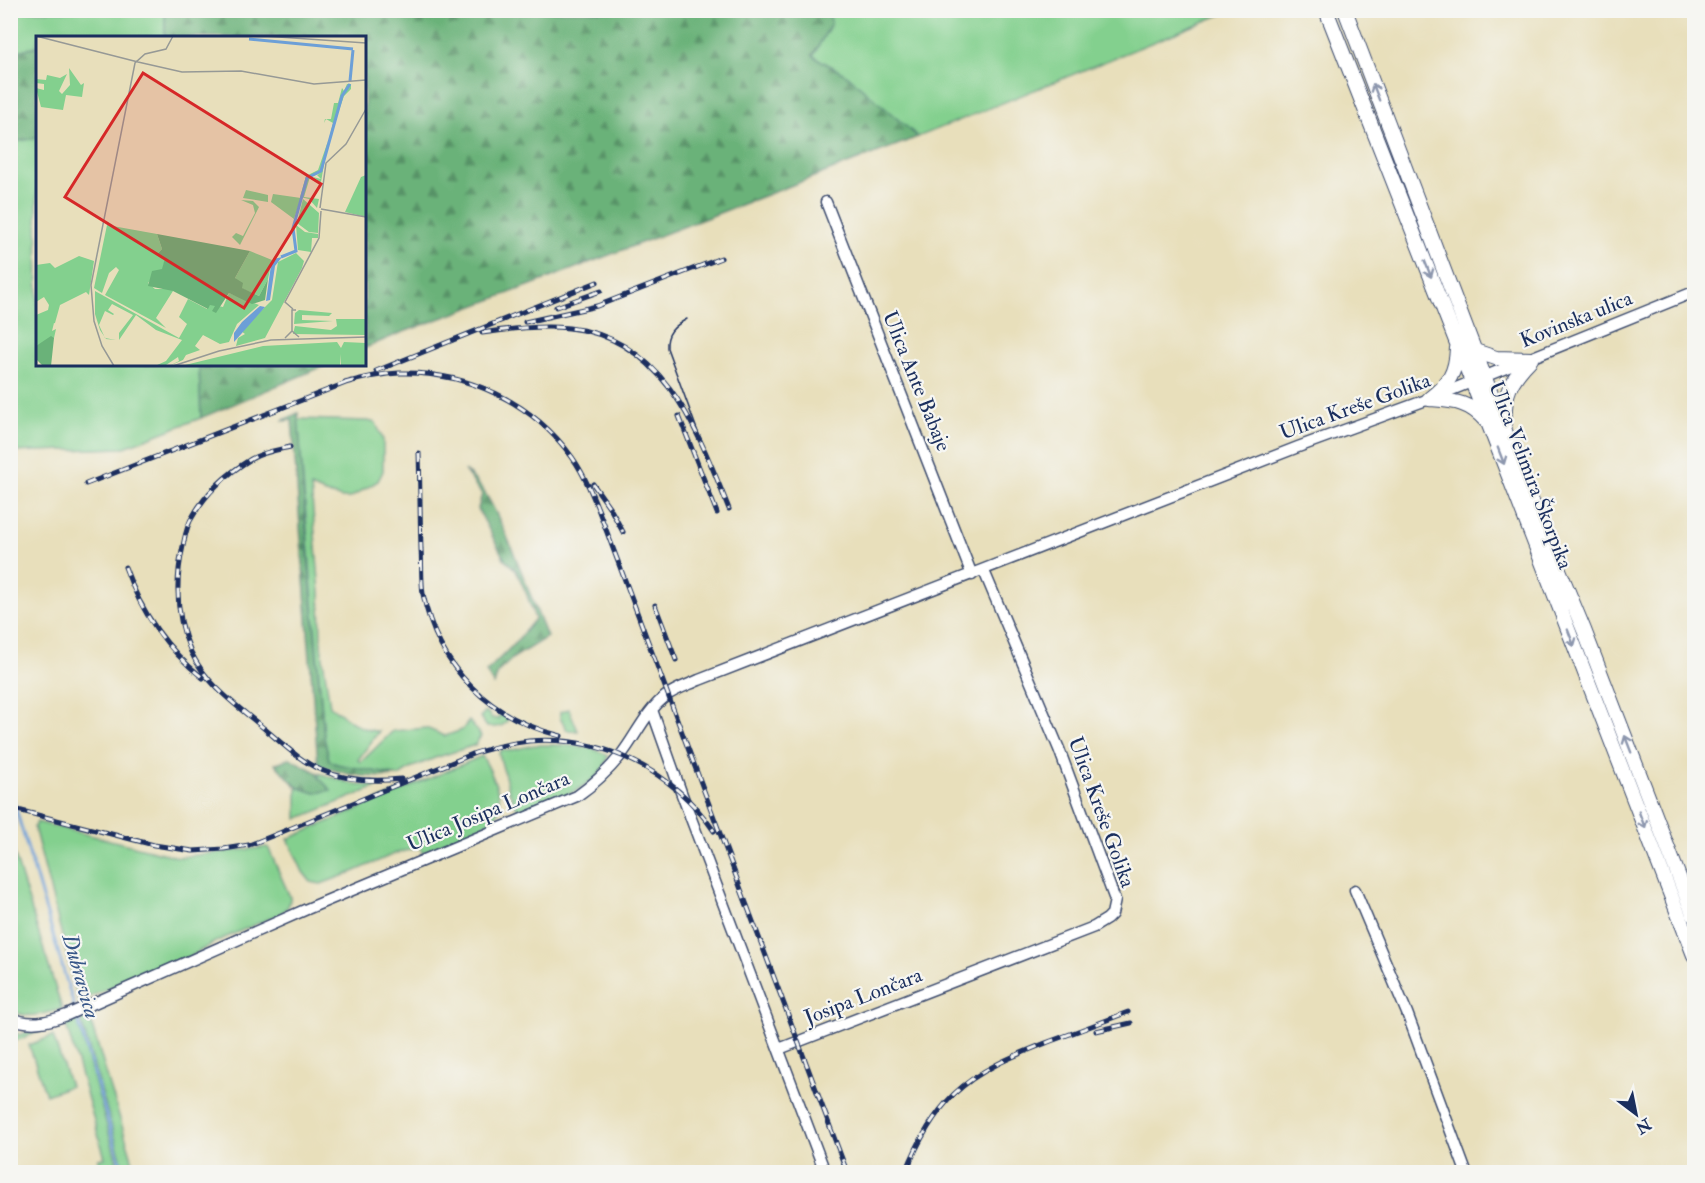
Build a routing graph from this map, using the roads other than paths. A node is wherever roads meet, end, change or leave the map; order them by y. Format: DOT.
graph roads {
  1 [pos="1326,10"];
  2 [pos="1345,10"];
  3 [pos="826,202"];
  4 [pos="1695,292"];
  5 [pos="1457,343"];
  6 [pos="1475,351"];
  7 [pos="1531,359"];
  8 [pos="1478,380"];
  9 [pos="1429,399"];
  10 [pos="1489,425"];
  11 [pos="1507,437"];
  12 [pos="984,571"];
  13 [pos="972,575"];
  14 [pos="652,710"];
  15 [pos="1355,890"];
  16 [pos="1695,916"];
  17 [pos="1695,955"];
  18 [pos="960,979"];
  19 [pos="10,1017"];
  20 [pos="779,1049"];
  21 [pos="825,1173"];
  22 [pos="1466,1173"];
  1 -- 5 [label="main road, Ulica Velimira Škorpika, one-way"];
  6 -- 2 [label="main road, Ulica Velimira Škorpika, one-way"];
  3 -- 13 [label="street, Ulica Ante Babaje"];
  4 -- 7 [label="street, Kovinska ulica"];
  5 -- 8 [label="main road, Ulica Velimira Škorpika"];
  5 -- 9 [label="main road"];
  6 -- 7 [label="main road"];
  6 -- 8 [label="main road, Ulica Velimira Škorpika"];
  7 -- 8 [label="street, Kovinska ulica"];
  7 -- 11 [label="main road"];
  8 -- 9 [label="street, Ulica Kreše Golika"];
  8 -- 10 [label="main road, Ulica Velimira Škorpika"];
  8 -- 11 [label="main road, Ulica Velimira Škorpika"];
  9 -- 10 [label="main road"];
  9 -- 12 [label="street, Ulica Kreše Golika"];
  10 -- 17 [label="main road, Ulica Velimira Škorpika, one-way"];
  16 -- 11 [label="main road, Ulica Velimira Škorpika, one-way"];
  12 -- 13 [label="street, Ulica Kreše Golika"];
  12 -- 18 [label="street, Ulica Kreše Golika"];
  13 -- 14 [label="street, Ulica Kreše Golika"];
  14 -- 19 [label="street, Ulica Josipa Lončara"];
  14 -- 20 [label="street"];
  15 -- 22 [label="street"];
  18 -- 20 [label="street, Josipa Lončara"];
  20 -- 21 [label="street"];
}
